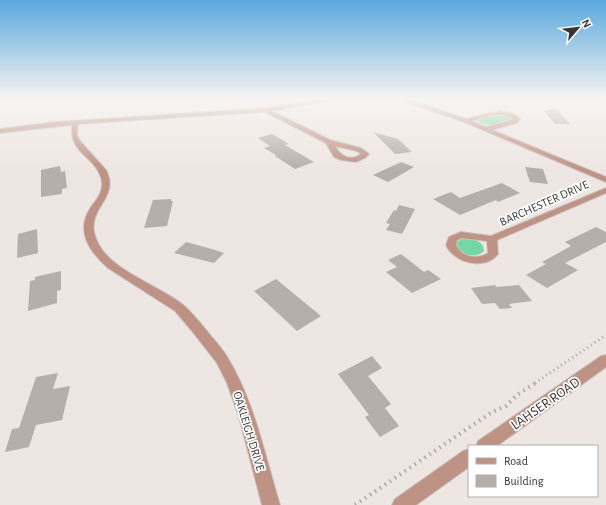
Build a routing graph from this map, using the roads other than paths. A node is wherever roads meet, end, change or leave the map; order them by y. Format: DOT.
graph roads {
  1 [pos="75,123"];
  2 [pos="81,123"];
  3 [pos="290,123"];
  4 [pos="470,123"];
  5 [pos="513,123"];
  6 [pos="487,129"];
  7 [pos="0,131"];
  8 [pos="328,142"];
  9 [pos="606,180"];
  10 [pos="606,190"];
  11 [pos="492,239"];
  12 [pos="606,360"];
  13 [pos="485,445"];
  14 [pos="468,458"];
  15 [pos="271,505"];
  16 [pos="401,505"];
  1 -- 2 [label="street"];
  1 -- 7 [label="street"];
  1 -- 15 [label="street, OAKLEIGH DRIVE"];
  3 -- 8 [label="street"];
  4 -- 6 [label="street"];
  5 -- 6 [label="street"];
  6 -- 9 [label="street"];
  8 -- 8 [label="street"];
  10 -- 11 [label="street, BARCHESTER DRIVE"];
  12 -- 13 [label="street, LAHSER ROAD"];
  14 -- 16 [label="street"];
}
